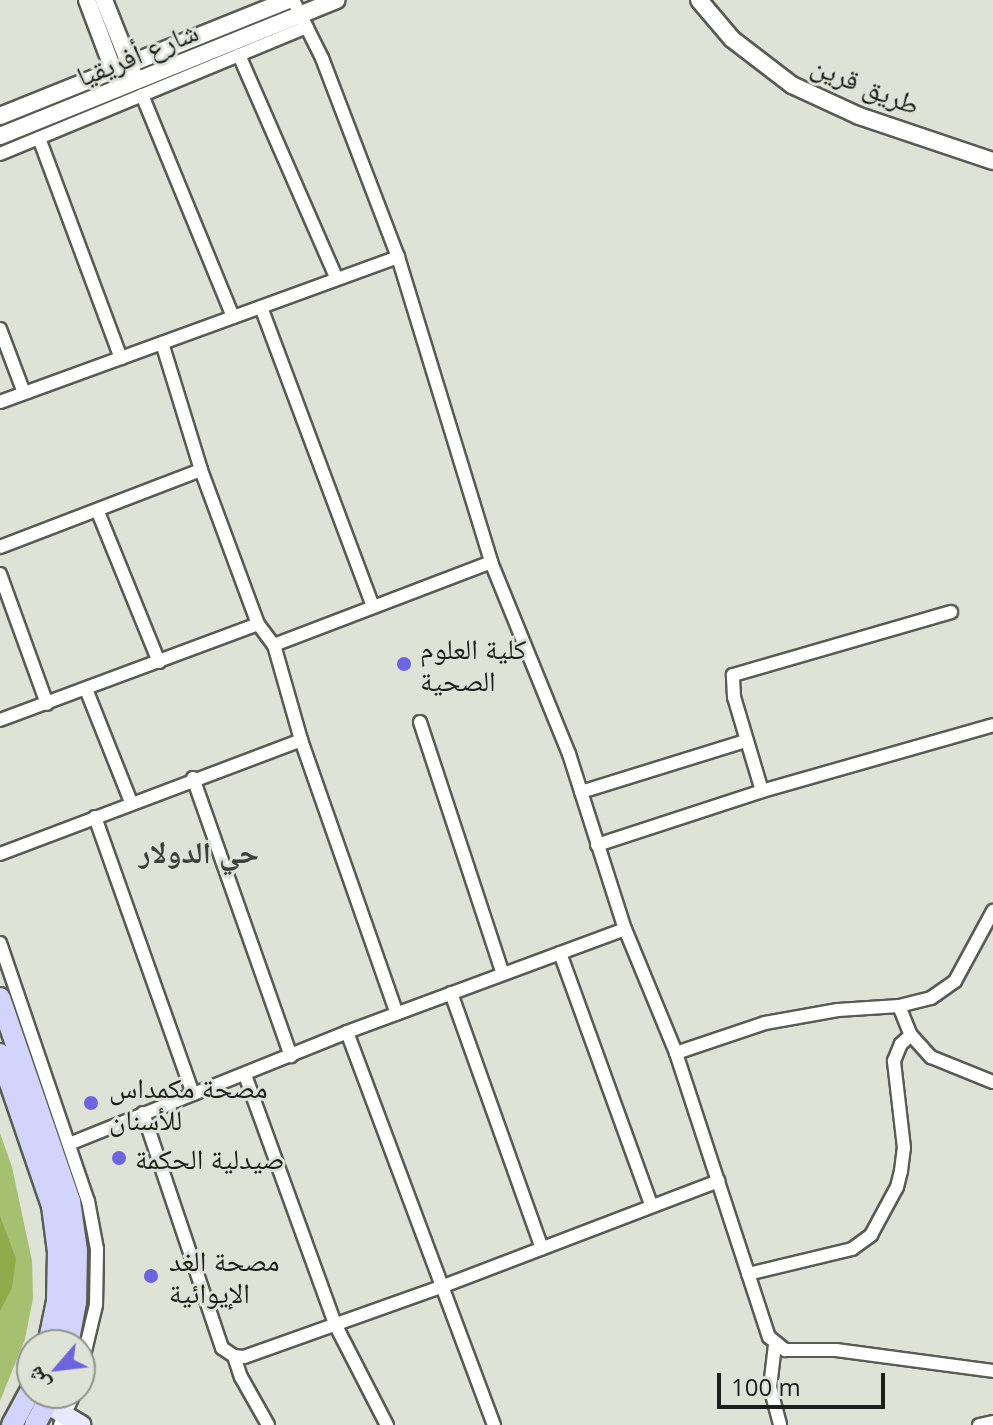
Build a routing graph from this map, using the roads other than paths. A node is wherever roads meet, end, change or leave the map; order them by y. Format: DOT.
graph roads {
  1 [pos="87,0"];
  2 [pos="104,0"];
  3 [pos="337,0"];
  4 [pos="699,0"];
  5 [pos="297,11"];
  6 [pos="239,55"];
  7 [pos="121,67"];
  8 [pos="133,88"];
  9 [pos="0,116"];
  10 [pos="0,136"];
  11 [pos="39,138"];
  12 [pos="0,154"];
  13 [pos="993,161"];
  14 [pos="398,257"];
  15 [pos="337,279"];
  16 [pos="261,307"];
  17 [pos="233,317"];
  18 [pos="0,329"];
  19 [pos="162,343"];
  20 [pos="121,358"];
  21 [pos="24,393"];
  22 [pos="0,402"];
  23 [pos="201,470"];
  24 [pos="98,512"];
  25 [pos="0,547"];
  26 [pos="491,562"];
  27 [pos="0,574"];
  28 [pos="373,607"];
  29 [pos="951,612"];
  30 [pos="258,624"];
  31 [pos="274,645"];
  32 [pos="159,662"];
  33 [pos="86,689"];
  34 [pos="47,704"];
  35 [pos="0,720"];
  36 [pos="420,722"];
  37 [pos="993,725"];
  38 [pos="301,740"];
  39 [pos="746,741"];
  40 [pos="193,778"];
  41 [pos="762,791"];
  42 [pos="581,792"];
  43 [pos="131,802"];
  44 [pos="95,817"];
  45 [pos="597,845"];
  46 [pos="0,854"];
  47 [pos="993,911"];
  48 [pos="625,929"];
  49 [pos="0,943"];
  50 [pos="560,953"];
  51 [pos="503,974"];
  52 [pos="451,993"];
  53 [pos="0,998"];
  54 [pos="899,1006"];
  55 [pos="397,1014"];
  56 [pos="347,1032"];
  57 [pos="911,1035"];
  58 [pos="676,1053"];
  59 [pos="0,1054"];
  60 [pos="291,1056"];
  61 [pos="245,1075"];
  62 [pos="993,1082"];
  63 [pos="193,1094"];
  64 [pos="143,1113"];
  65 [pos="69,1144"];
  66 [pos="718,1181"];
  67 [pos="651,1205"];
  68 [pos="542,1248"];
  69 [pos="748,1274"];
  70 [pos="441,1287"];
  71 [pos="86,1303"];
  72 [pos="335,1324"];
  73 [pos="51,1329"];
  74 [pos="75,1329"];
  75 [pos="84,1329"];
  76 [pos="775,1345"];
  77 [pos="234,1356"];
  78 [pos="993,1371"];
  79 [pos="993,1422"];
  80 [pos="268,1425"];
  81 [pos="387,1425"];
  82 [pos="494,1425"];
  83 [pos="780,1425"];
  84 [pos="979,1425"];
  1 -- 7 [label="street"];
  2 -- 7 [label="street"];
  3 -- 5 [label="street, شارع أفريقيا"];
  4 -- 13 [label="street, طريق قرين"];
  5 -- 6 [label="street"];
  5 -- 7 [label="street, شارع أفريقيا"];
  5 -- 8 [label="street, شارع أفريقيا"];
  5 -- 14 [label="street"];
  6 -- 8 [label="street"];
  6 -- 15 [label="street"];
  7 -- 8 [label="street"];
  7 -- 9 [label="street, شارع أفريقيا"];
  8 -- 10 [label="street, شارع أفريقيا"];
  8 -- 11 [label="street"];
  8 -- 17 [label="street"];
  11 -- 12 [label="street"];
  11 -- 20 [label="street"];
  14 -- 15 [label="street"];
  14 -- 26 [label="street"];
  15 -- 16 [label="street"];
  16 -- 17 [label="street"];
  16 -- 28 [label="street"];
  17 -- 19 [label="street"];
  18 -- 21 [label="street"];
  19 -- 20 [label="street"];
  19 -- 23 [label="street"];
  20 -- 21 [label="street"];
  21 -- 22 [label="street"];
  23 -- 24 [label="street"];
  23 -- 30 [label="street"];
  24 -- 25 [label="street"];
  24 -- 32 [label="street"];
  26 -- 28 [label="street"];
  26 -- 42 [label="street"];
  27 -- 34 [label="street"];
  28 -- 31 [label="street"];
  29 -- 39 [label="street"];
  30 -- 31 [label="street"];
  30 -- 32 [label="street"];
  31 -- 38 [label="street"];
  32 -- 33 [label="street"];
  33 -- 34 [label="street"];
  33 -- 43 [label="street"];
  34 -- 35 [label="street"];
  36 -- 51 [label="street"];
  37 -- 41 [label="street"];
  38 -- 40 [label="street"];
  38 -- 55 [label="street"];
  39 -- 41 [label="street"];
  39 -- 42 [label="street"];
  40 -- 43 [label="street"];
  40 -- 60 [label="street"];
  41 -- 45 [label="street"];
  42 -- 45 [label="street"];
  43 -- 44 [label="street"];
  44 -- 46 [label="street"];
  44 -- 63 [label="street"];
  45 -- 48 [label="street"];
  47 -- 54 [label="street"];
  48 -- 50 [label="street"];
  48 -- 58 [label="street"];
  49 -- 65 [label="street"];
  50 -- 51 [label="street"];
  50 -- 67 [label="street"];
  51 -- 52 [label="street"];
  52 -- 55 [label="street"];
  52 -- 68 [label="street"];
  53 -- 71 [label="main road"];
  54 -- 57 [label="street"];
  54 -- 58 [label="street"];
  55 -- 56 [label="street"];
  56 -- 60 [label="street"];
  56 -- 70 [label="street"];
  57 -- 62 [label="street"];
  57 -- 69 [label="street"];
  58 -- 66 [label="street"];
  59 -- 73 [label="main road"];
  60 -- 61 [label="street"];
  61 -- 63 [label="street"];
  61 -- 72 [label="street"];
  63 -- 64 [label="street"];
  64 -- 65 [label="street"];
  64 -- 77 [label="street"];
  65 -- 71 [label="street"];
  66 -- 67 [label="street"];
  66 -- 69 [label="street"];
  67 -- 68 [label="street"];
  68 -- 70 [label="street"];
  69 -- 76 [label="street"];
  70 -- 72 [label="street"];
  70 -- 82 [label="street"];
  71 -- 74 [label="main road"];
  71 -- 75 [label="street"];
  72 -- 77 [label="street"];
  72 -- 81 [label="street"];
  76 -- 78 [label="street"];
  76 -- 83 [label="street"];
  77 -- 80 [label="street"];
  79 -- 84 [label="street"];
}
